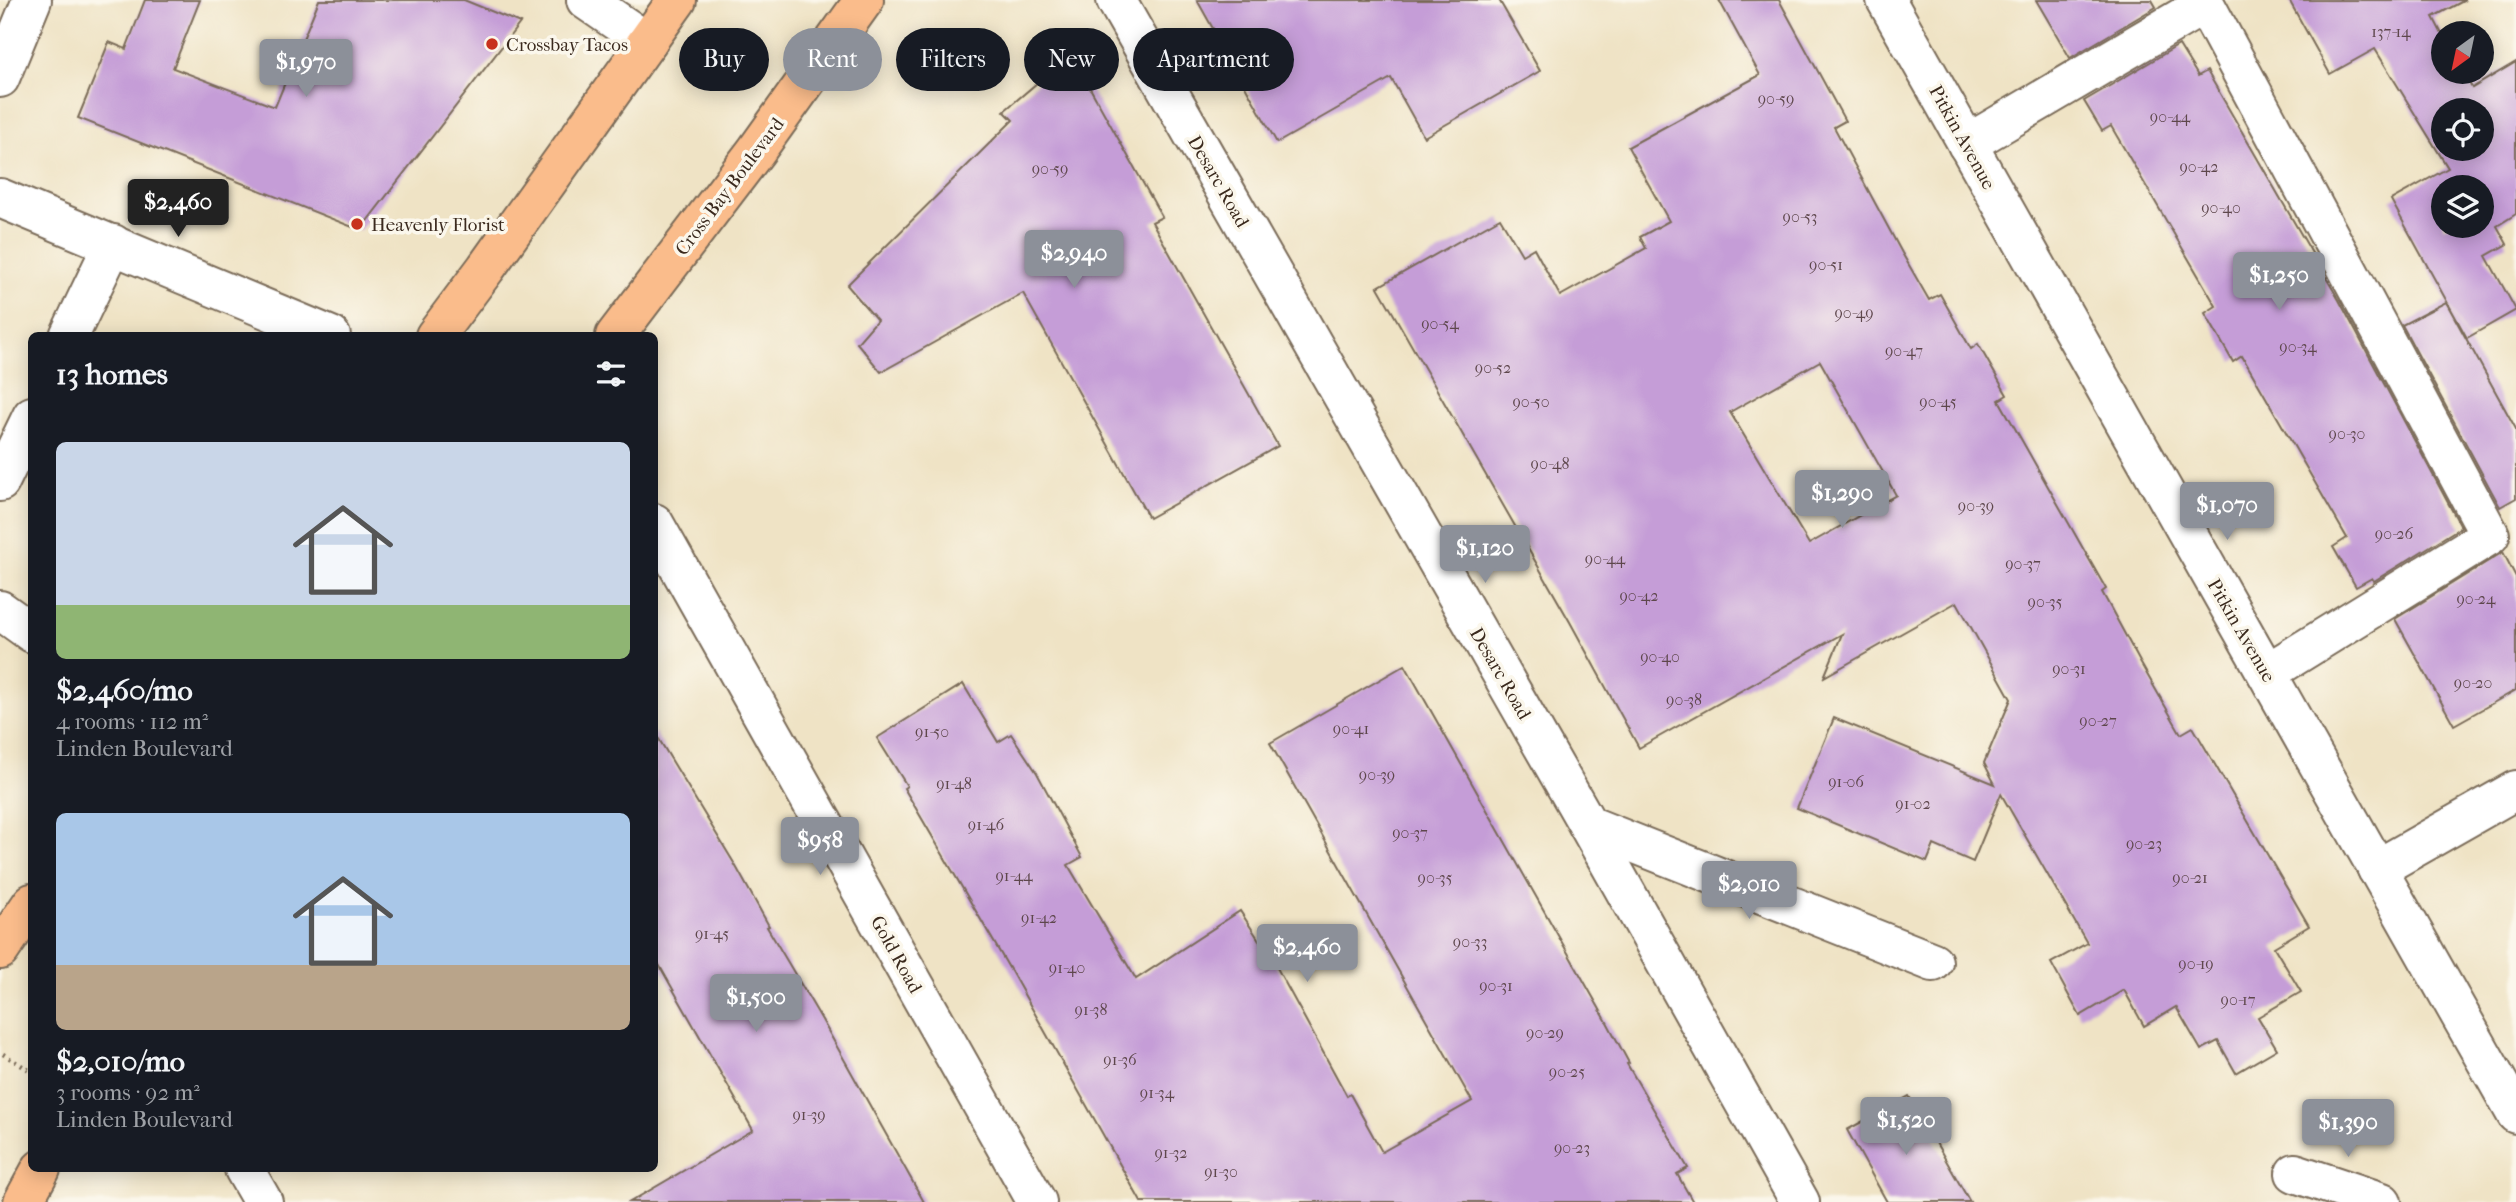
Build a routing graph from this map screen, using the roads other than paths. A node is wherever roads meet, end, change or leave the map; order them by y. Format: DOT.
graph roads {
  1 [pos="32,0"];
  2 [pos="586,0"];
  3 [pos="677,0"];
  4 [pos="864,0"];
  5 [pos="1116,0"];
  6 [pos="1886,0"];
  7 [pos="647,42"];
  8 [pos="0,78"];
  9 [pos="1967,144"];
  10 [pos="0,198"];
  11 [pos="113,244"];
  12 [pos="71,332"];
  13 [pos="322,332"];
  14 [pos="438,332"];
  15 [pos="618,332"];
  16 [pos="28,424"];
  17 [pos="0,482"];
  18 [pos="658,530"];
  19 [pos="0,610"];
  20 [pos="28,630"];
  21 [pos="2267,674"];
  22 [pos="2516,790"];
  23 [pos="1588,825"];
  24 [pos="2377,869"];
  25 [pos="28,909"];
  26 [pos="0,950"];
  27 [pos="1933,962"];
  28 [pos="2516,1114"];
  29 [pos="39,1172"];
  30 [pos="246,1172"];
  31 [pos="2295,1173"];
  32 [pos="23,1202"];
  33 [pos="264,1202"];
  34 [pos="1037,1202"];
  35 [pos="1800,1202"];
  36 [pos="2382,1202"];
  1 -- 8 [label="street"];
  2 -- 7 [label="street"];
  3 -- 7 [label="main road"];
  4 -- 15 [label="main road, Cross Bay Boulevard"];
  5 -- 23 [label="street, Desarc Road"];
  6 -- 9 [label="street, Pitkin Avenue"];
  7 -- 14 [label="main road"];
  9 -- 21 [label="street, Pitkin Avenue"];
  9 -- 21 [label="street"];
  10 -- 11 [label="street"];
  11 -- 12 [label="street"];
  11 -- 13 [label="street"];
  16 -- 17 [label="street"];
  18 -- 34 [label="street, Gold Road"];
  19 -- 20 [label="street"];
  21 -- 24 [label="street, Pitkin Avenue"];
  22 -- 24 [label="street"];
  23 -- 27 [label="street"];
  23 -- 35 [label="street, Desarc Road"];
  24 -- 28 [label="street, Pitkin Avenue"];
  25 -- 26 [label="main road"];
  29 -- 32 [label="main road"];
  30 -- 33 [label="street"];
  31 -- 36 [label="street"];
}
